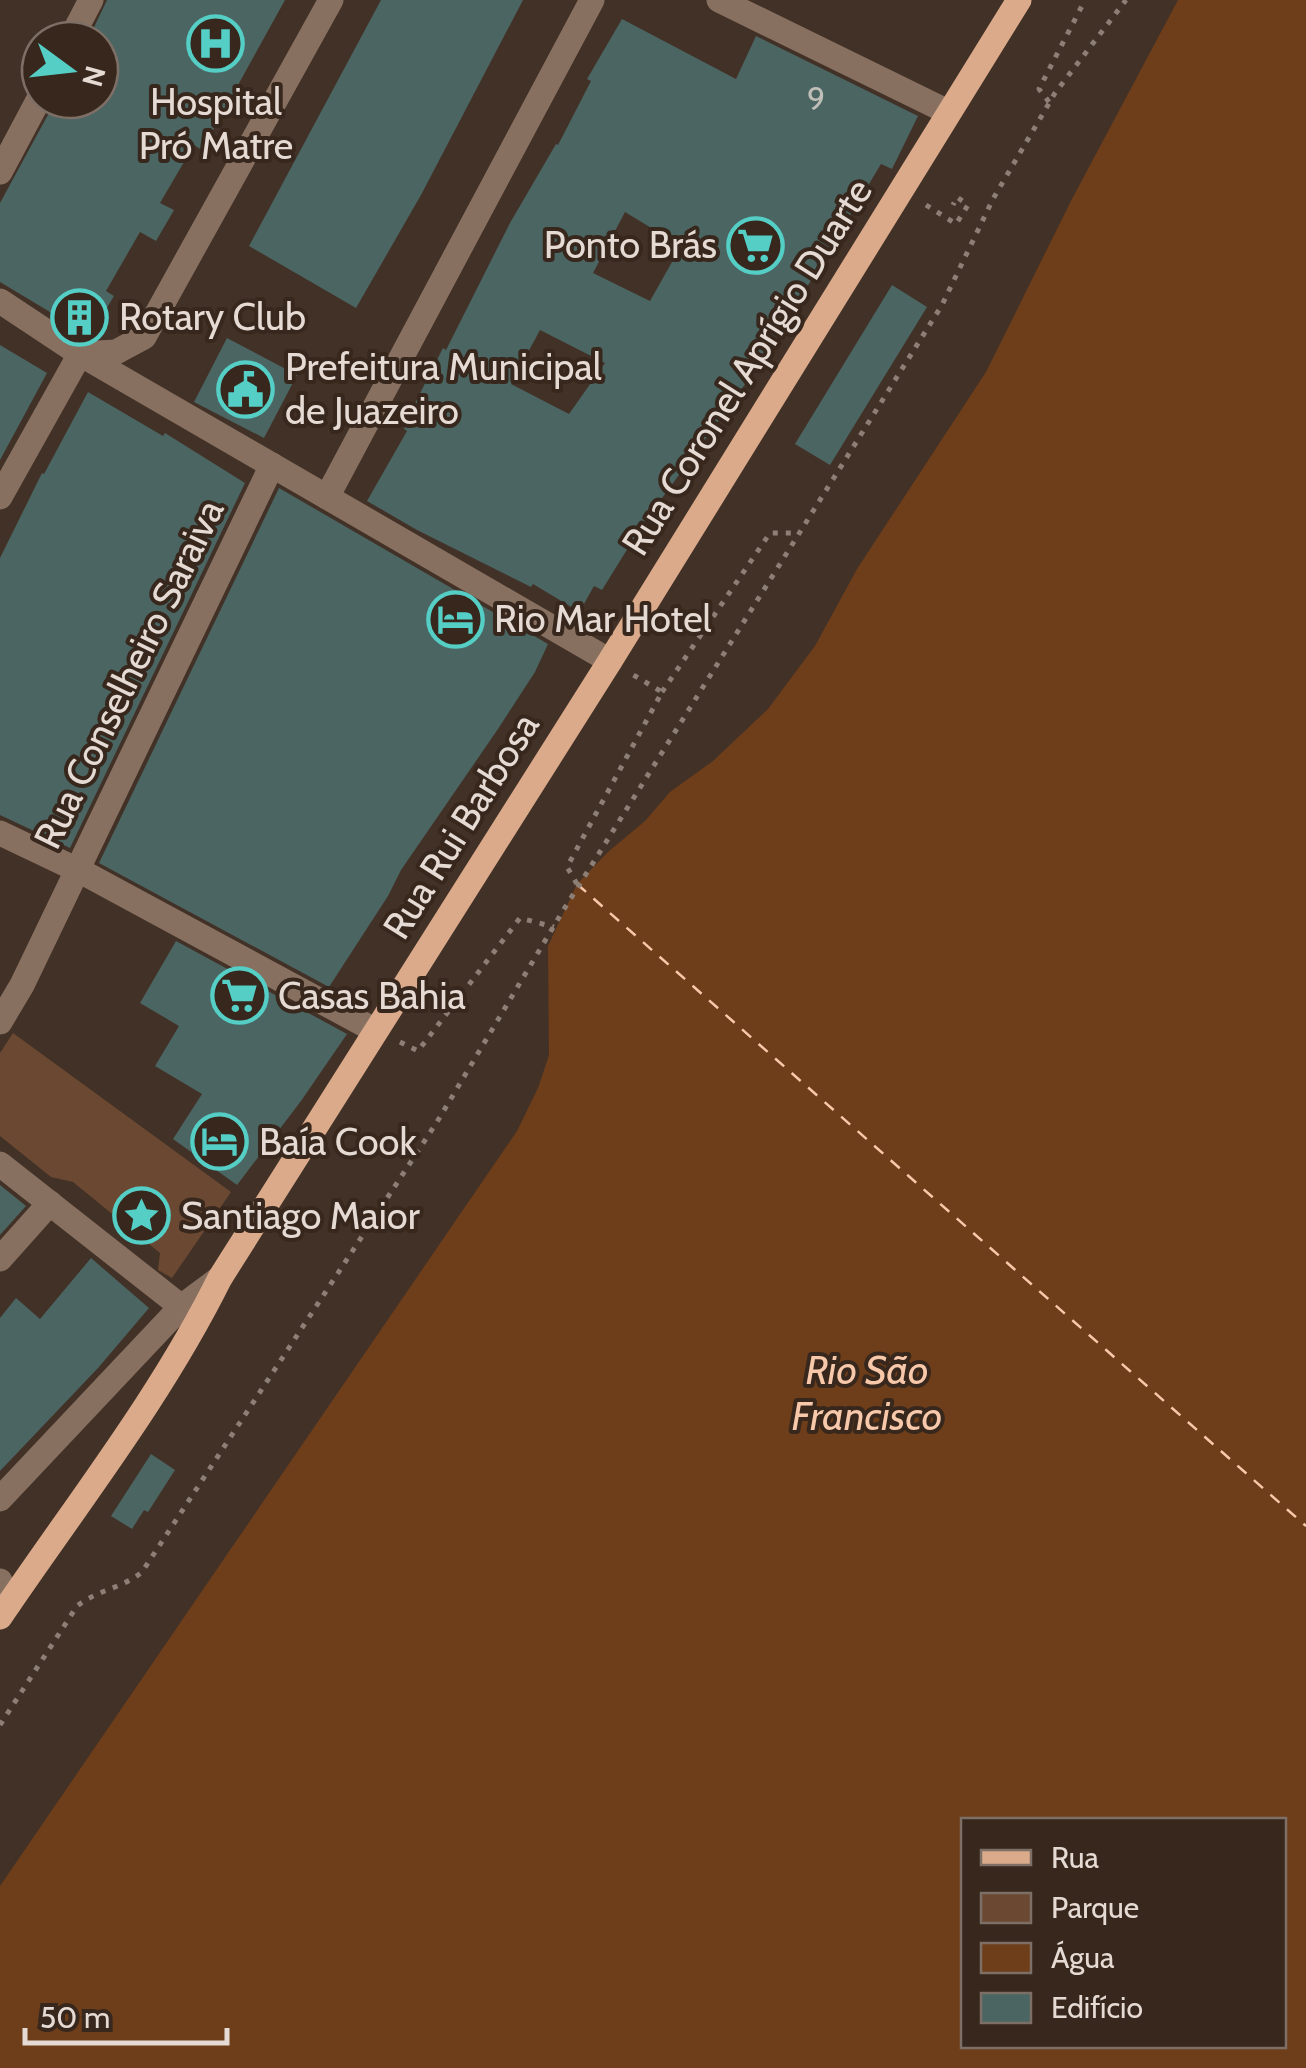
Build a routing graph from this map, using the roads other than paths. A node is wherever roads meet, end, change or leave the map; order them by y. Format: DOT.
graph roads {
  1 [pos="331,0"];
  2 [pos="592,0"];
  3 [pos="719,0"];
  4 [pos="1020,0"];
  5 [pos="948,112"];
  6 [pos="27,120"];
  7 [pos="0,172"];
  8 [pos="0,301"];
  9 [pos="80,354"];
  10 [pos="272,465"];
  11 [pos="0,496"];
  12 [pos="326,497"];
  13 [pos="610,661"];
  14 [pos="0,834"];
  15 [pos="76,869"];
  16 [pos="0,1022"];
  17 [pos="371,1028"];
  18 [pos="0,1164"];
  19 [pos="50,1202"];
  20 [pos="0,1259"];
  21 [pos="190,1314"];
  22 [pos="0,1499"];
  23 [pos="3,1601"];
  1 -- 9 [label="street"];
  2 -- 12 [label="street"];
  3 -- 5 [label="street"];
  4 -- 5 [label="main road, Rua Coronel Aprígio Duarte"];
  5 -- 13 [label="main road, Rua Coronel Aprígio Duarte"];
  6 -- 7 [label="street"];
  8 -- 9 [label="street"];
  9 -- 10 [label="street"];
  9 -- 11 [label="street"];
  10 -- 12 [label="street"];
  10 -- 15 [label="street, Rua Conselheiro Saraiva"];
  12 -- 13 [label="street"];
  13 -- 17 [label="main road, Rua Rui Barbosa"];
  14 -- 15 [label="street"];
  15 -- 16 [label="street, Rua Conselheiro Saraiva"];
  15 -- 17 [label="street"];
  17 -- 21 [label="main road, Rua Rui Barbosa"];
  18 -- 19 [label="street"];
  19 -- 20 [label="street"];
  19 -- 21 [label="street"];
  21 -- 22 [label="street"];
  21 -- 23 [label="main road, Rua Rui Barbosa"];
}
